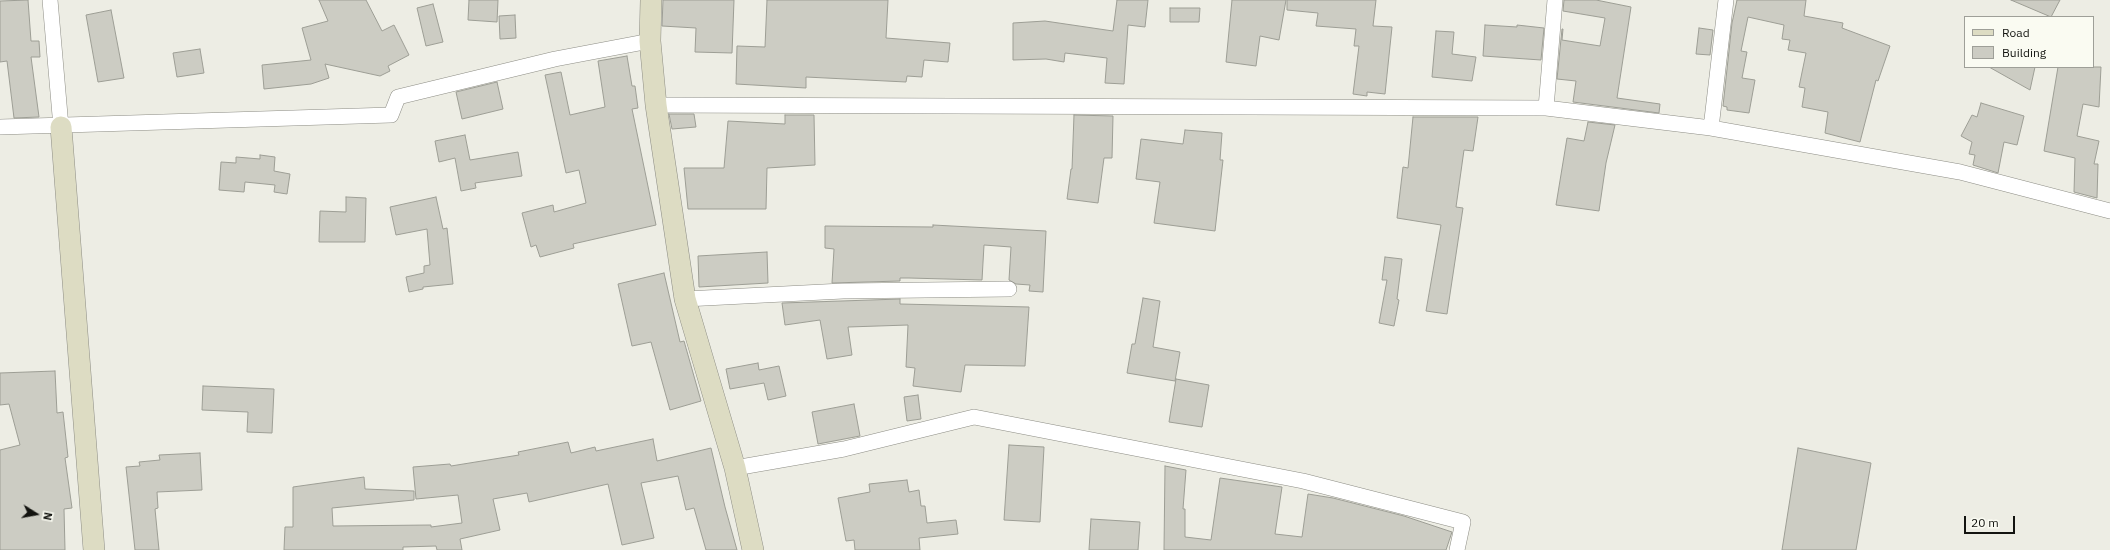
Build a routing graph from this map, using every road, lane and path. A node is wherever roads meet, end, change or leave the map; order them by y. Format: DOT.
graph roads {
  1 [pos="50,0"];
  2 [pos="651,0"];
  3 [pos="1555,0"];
  4 [pos="1726,0"];
  5 [pos="650,41"];
  6 [pos="656,106"];
  7 [pos="1546,108"];
  8 [pos="61,126"];
  9 [pos="0,127"];
  10 [pos="1711,128"];
  11 [pos="2110,211"];
  12 [pos="1009,289"];
  13 [pos="685,299"];
  14 [pos="735,468"];
  15 [pos="94,550"];
  16 [pos="753,550"];
  17 [pos="1457,550"];
  1 -- 8 [label="street"];
  2 -- 5 [label="street"];
  3 -- 7 [label="street"];
  4 -- 10 [label="street"];
  5 -- 6 [label="street"];
  5 -- 8 [label="street"];
  6 -- 7 [label="street"];
  6 -- 13 [label="street"];
  7 -- 10 [label="street"];
  8 -- 9 [label="street"];
  8 -- 15 [label="street"];
  10 -- 11 [label="street"];
  12 -- 13 [label="street"];
  13 -- 14 [label="street"];
  14 -- 16 [label="street"];
  14 -- 17 [label="street"];
}
